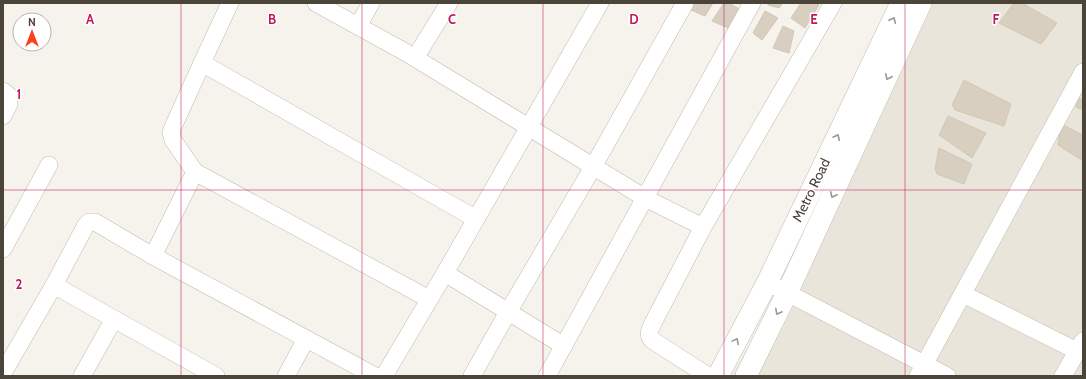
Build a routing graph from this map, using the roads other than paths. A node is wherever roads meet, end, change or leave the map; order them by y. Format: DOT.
graph roads {
  1 [pos="230,3"];
  2 [pos="316,3"];
  3 [pos="371,3"];
  4 [pos="449,3"];
  5 [pos="600,3"];
  6 [pos="685,3"];
  7 [pos="752,3"];
  8 [pos="833,3"];
  9 [pos="901,3"];
  10 [pos="921,3"];
  11 [pos="358,26"];
  12 [pos="415,58"];
  13 [pos="202,63"];
  14 [pos="1083,72"];
  15 [pos="3,91"];
  16 [pos="3,116"];
  17 [pos="529,128"];
  18 [pos="49,165"];
  19 [pos="593,166"];
  20 [pos="195,172"];
  21 [pos="644,198"];
  22 [pos="476,219"];
  23 [pos="703,227"];
  24 [pos="3,249"];
  25 [pos="153,256"];
  26 [pos="445,273"];
  27 [pos="767,283"];
  28 [pos="54,285"];
  29 [pos="788,293"];
  30 [pos="963,294"];
  31 [pos="429,299"];
  32 [pos="508,312"];
  33 [pos="114,319"];
  34 [pos="306,339"];
  35 [pos="564,346"];
  36 [pos="1080,346"];
  37 [pos="921,370"];
  38 [pos="3,373"];
  39 [pos="82,376"];
  40 [pos="216,376"];
  41 [pos="286,376"];
  42 [pos="375,376"];
  43 [pos="384,376"];
  44 [pos="472,376"];
  45 [pos="547,376"];
  46 [pos="708,376"];
  47 [pos="718,376"];
  48 [pos="746,376"];
  49 [pos="947,376"];
  50 [pos="1063,376"];
  1 -- 13 [label="street"];
  2 -- 11 [label="street"];
  3 -- 11 [label="street"];
  4 -- 12 [label="street"];
  5 -- 17 [label="street"];
  6 -- 19 [label="street"];
  7 -- 21 [label="street"];
  8 -- 23 [label="street"];
  27 -- 9 [label="street, Metro Road, one-way"];
  10 -- 29 [label="street, Metro Road, one-way"];
  11 -- 12 [label="street"];
  12 -- 17 [label="street"];
  13 -- 20 [label="street"];
  13 -- 22 [label="street"];
  14 -- 30 [label="street"];
  15 -- 16 [label="street"];
  17 -- 19 [label="street"];
  17 -- 22 [label="street"];
  18 -- 24 [label="street"];
  19 -- 21 [label="street"];
  19 -- 32 [label="street"];
  20 -- 25 [label="street"];
  20 -- 31 [label="street"];
  21 -- 23 [label="street"];
  21 -- 35 [label="street"];
  22 -- 26 [label="street"];
  23 -- 46 [label="street"];
  25 -- 28 [label="street"];
  25 -- 34 [label="street"];
  26 -- 31 [label="street"];
  26 -- 32 [label="street"];
  27 -- 29 [label="street"];
  47 -- 27 [label="street, Metro Road, one-way"];
  28 -- 33 [label="street"];
  28 -- 38 [label="street"];
  29 -- 37 [label="street"];
  29 -- 48 [label="street, Metro Road, one-way"];
  30 -- 36 [label="street"];
  30 -- 37 [label="street"];
  31 -- 43 [label="street"];
  32 -- 35 [label="street"];
  32 -- 44 [label="street"];
  33 -- 39 [label="street"];
  33 -- 40 [label="street"];
  34 -- 41 [label="street"];
  34 -- 42 [label="street"];
  35 -- 45 [label="street"];
  36 -- 50 [label="street"];
  37 -- 49 [label="street"];
}
